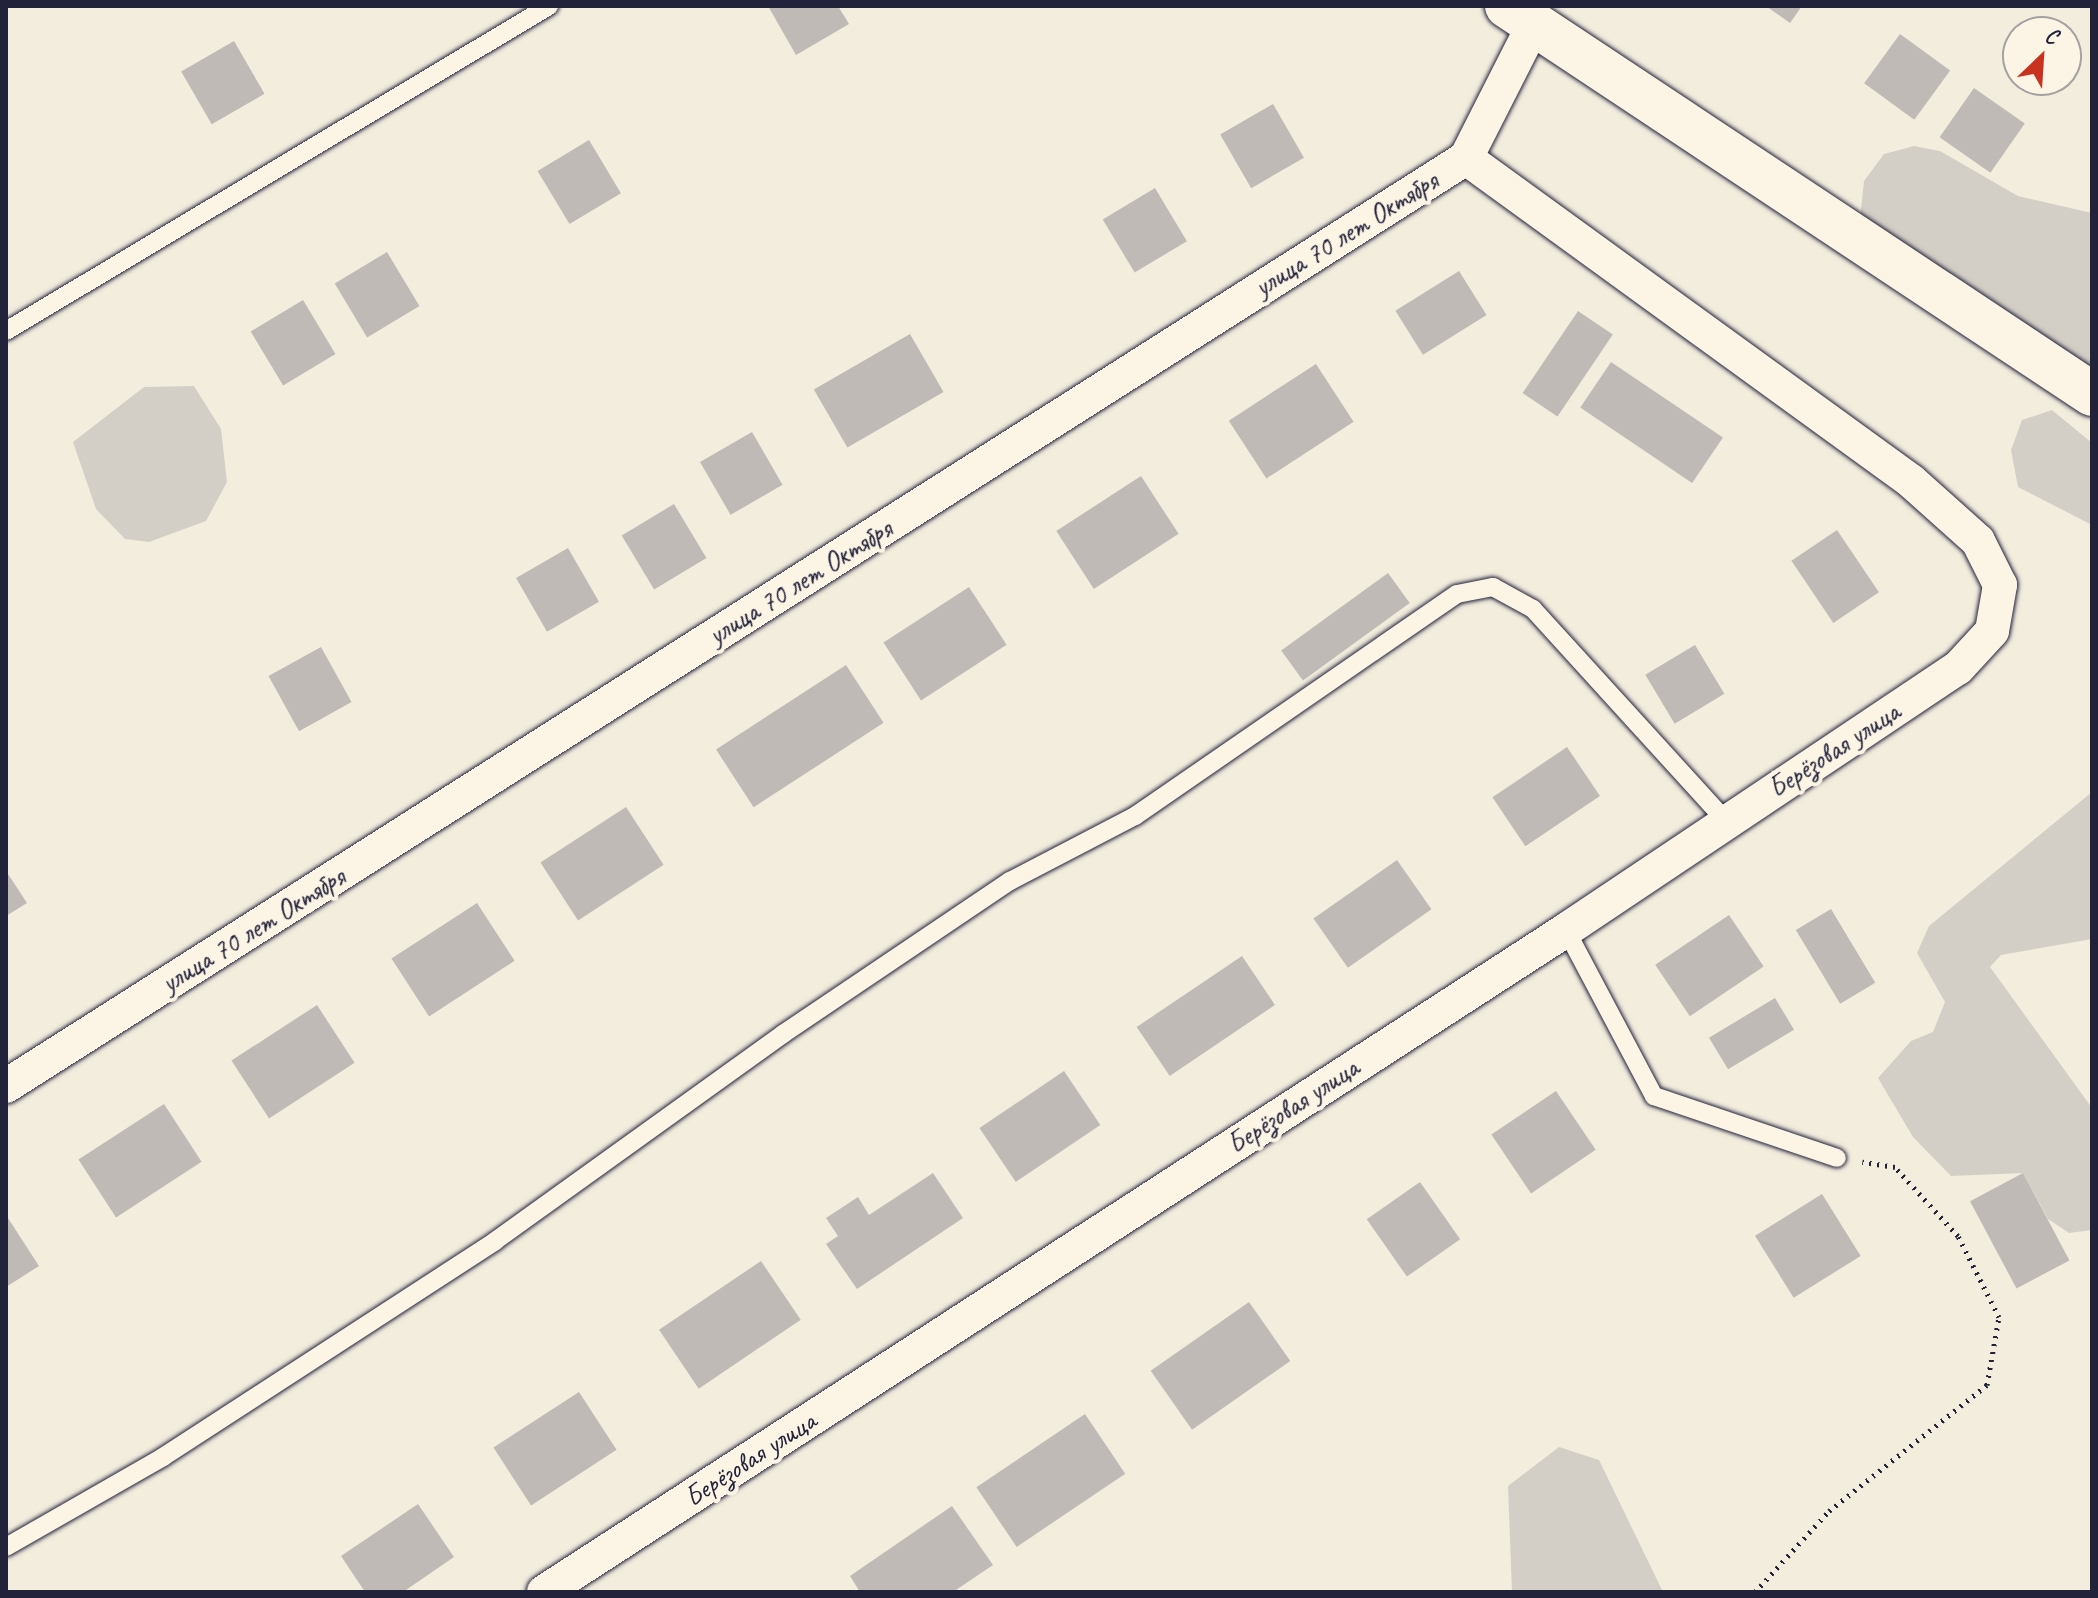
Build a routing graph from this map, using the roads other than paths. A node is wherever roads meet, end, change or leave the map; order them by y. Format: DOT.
graph roads {
  1 [pos="549,6"];
  2 [pos="1521,15"];
  3 [pos="1466,158"];
  4 [pos="6,331"];
  5 [pos="2092,394"];
  6 [pos="1726,821"];
  7 [pos="1566,930"];
  8 [pos="6,1086"];
  9 [pos="1837,1158"];
  10 [pos="6,1547"];
  11 [pos="544,1592"];
  1 -- 4 [label="lane"];
  2 -- 3 [label="street, улица 70 лет Октября"];
  2 -- 5 [label="street"];
  3 -- 6 [label="street, Берёзовая улица"];
  3 -- 8 [label="street, улица 70 лет Октября"];
  6 -- 7 [label="street, Берёзовая улица"];
  6 -- 10 [label="lane"];
  7 -- 9 [label="lane"];
  7 -- 11 [label="street, Берёзовая улица"];
}
